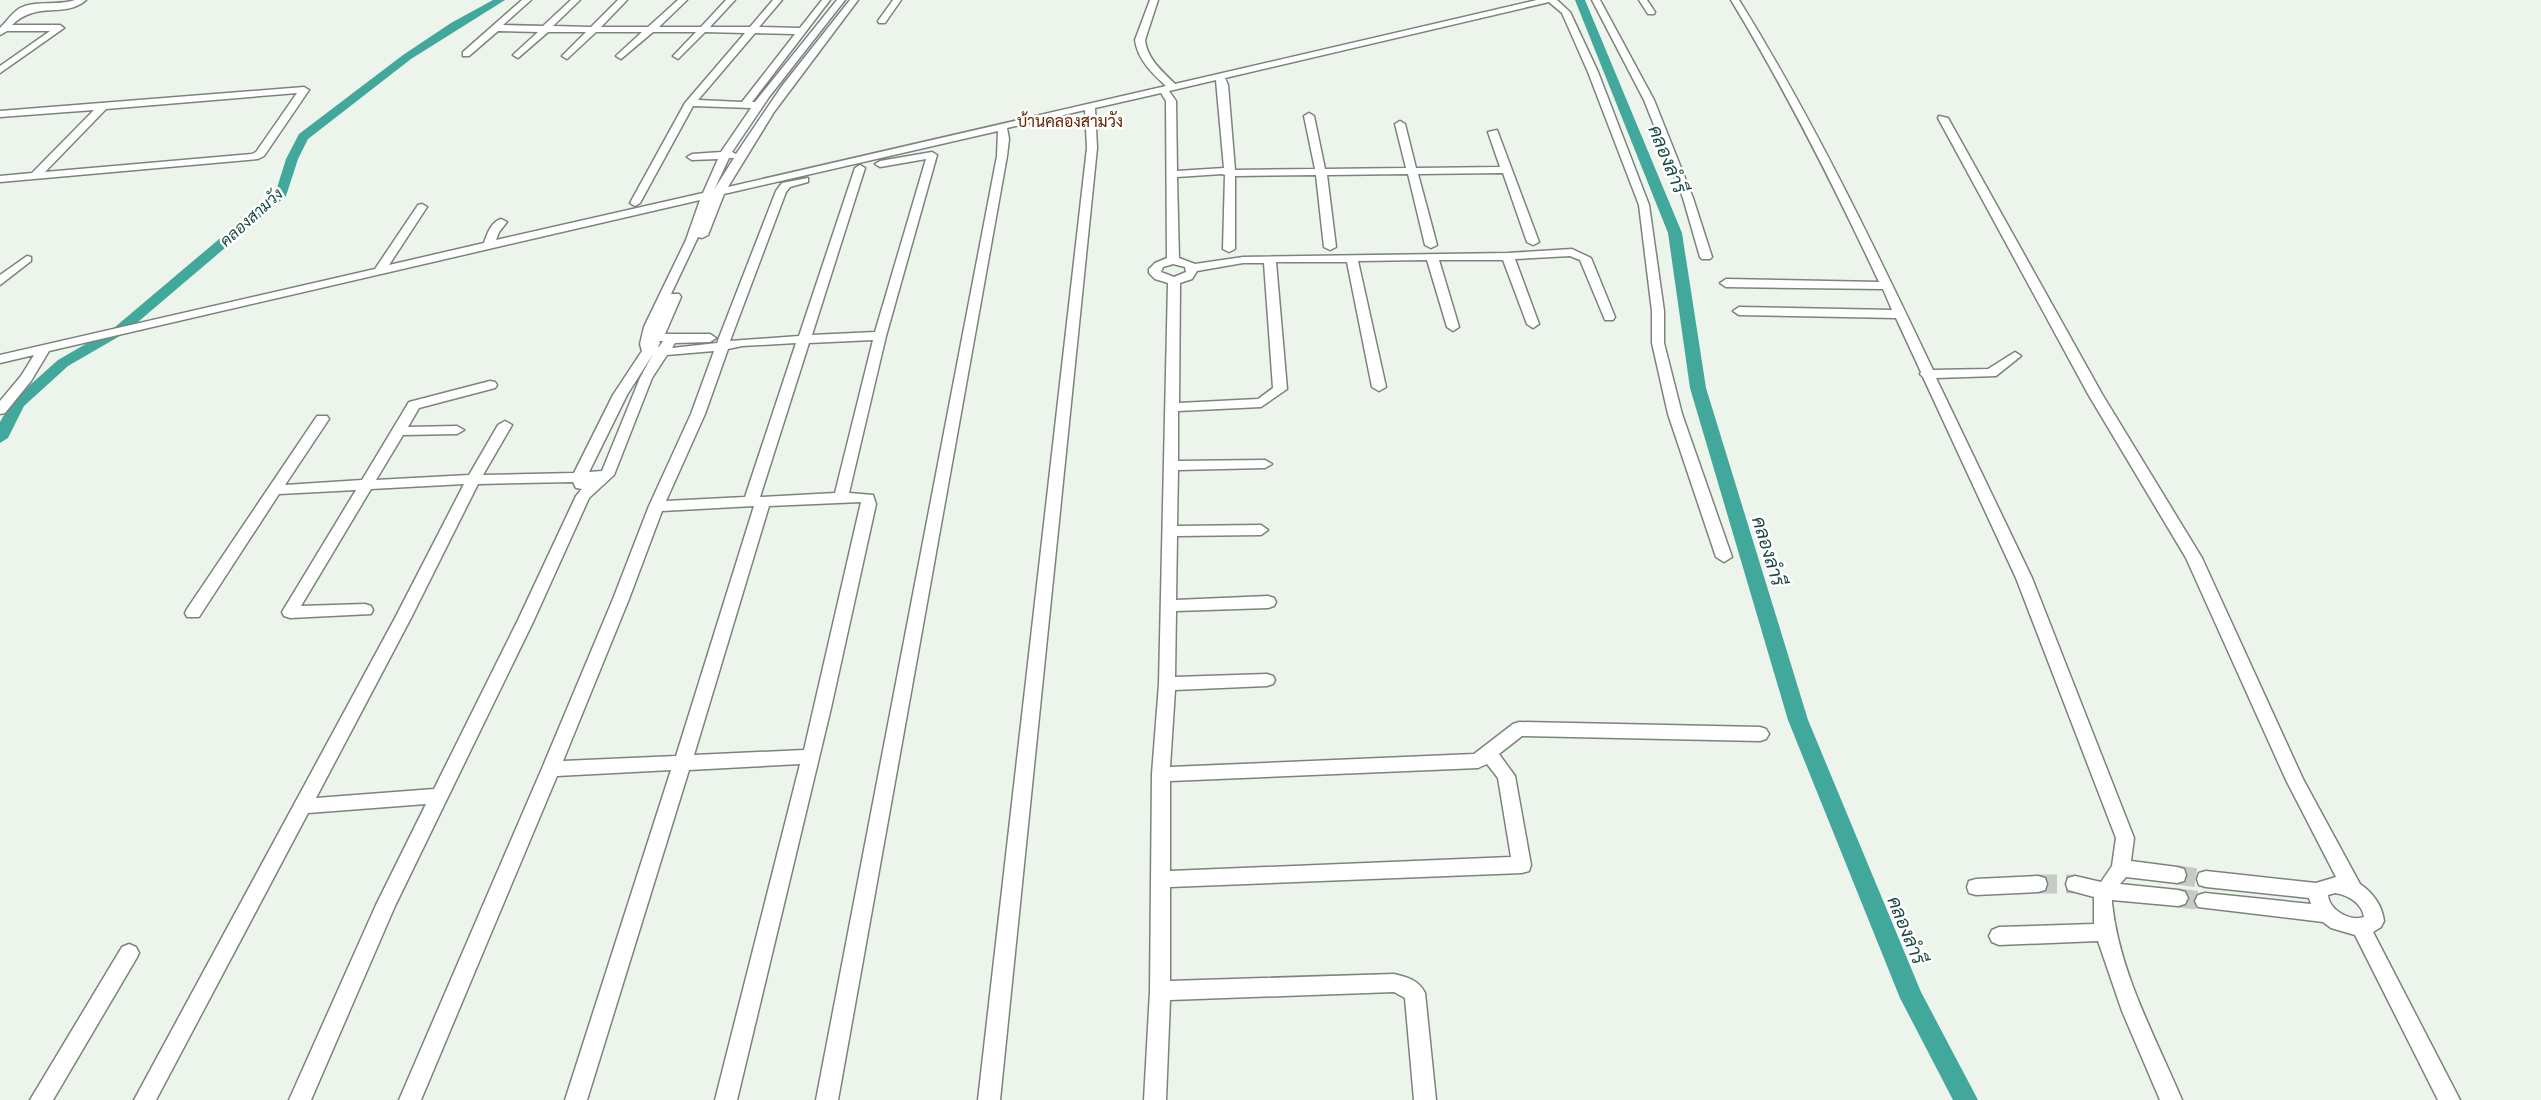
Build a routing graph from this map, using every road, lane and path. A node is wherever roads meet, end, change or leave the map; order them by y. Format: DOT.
graph roads {
  1 [pos="82,0"];
  2 [pos="527,0"];
  3 [pos="576,0"];
  4 [pos="623,0"];
  5 [pos="671,0"];
  6 [pos="683,0"];
  7 [pos="731,0"];
  8 [pos="778,0"];
  9 [pos="826,0"];
  10 [pos="841,0"];
  11 [pos="854,0"];
  12 [pos="897,0"];
  13 [pos="1154,0"];
  14 [pos="1550,0"];
  15 [pos="1596,0"];
  16 [pos="1643,0"];
  17 [pos="1735,0"];
  18 [pos="1651,12"];
  19 [pos="882,21"];
  20 [pos="651,27"];
  21 [pos="496,28"];
  22 [pos="704,28"];
  23 [pos="3,30"];
  24 [pos="543,30"];
  25 [pos="592,30"];
  26 [pos="751,30"];
  27 [pos="817,30"];
  28 [pos="802,31"];
  29 [pos="830,31"];
  30 [pos="466,54"];
  31 [pos="518,55"];
  32 [pos="567,56"];
  33 [pos="621,56"];
  34 [pos="678,56"];
  35 [pos="0,70"];
  36 [pos="1220,78"];
  37 [pos="1168,88"];
  38 [pos="690,103"];
  39 [pos="745,104"];
  40 [pos="759,105"];
  41 [pos="773,105"];
  42 [pos="103,106"];
  43 [pos="1090,106"];
  44 [pos="0,114"];
  45 [pos="1309,116"];
  46 [pos="1943,118"];
  47 [pos="1400,124"];
  48 [pos="1002,127"];
  49 [pos="1492,132"];
  50 [pos="725,155"];
  51 [pos="741,155"];
  52 [pos="692,157"];
  53 [pos="860,168"];
  54 [pos="1505,170"];
  55 [pos="1411,171"];
  56 [pos="1230,173"];
  57 [pos="1321,173"];
  58 [pos="1173,174"];
  59 [pos="35,176"];
  60 [pos="0,179"];
  61 [pos="721,190"];
  62 [pos="705,194"];
  63 [pos="635,203"];
  64 [pos="422,207"];
  65 [pos="501,222"];
  66 [pos="1533,242"];
  67 [pos="489,246"];
  68 [pos="1330,247"];
  69 [pos="1229,249"];
  70 [pos="1432,251"];
  71 [pos="1508,256"];
  72 [pos="1706,257"];
  73 [pos="27,259"];
  74 [pos="1270,259"];
  75 [pos="1352,259"];
  76 [pos="1173,260"];
  77 [pos="1192,268"];
  78 [pos="379,271"];
  79 [pos="0,280"];
  80 [pos="1174,280"];
  81 [pos="1726,283"];
  82 [pos="1887,286"];
  83 [pos="1739,311"];
  84 [pos="1900,314"];
  85 [pos="1610,317"];
  86 [pos="1532,324"];
  87 [pos="1453,328"];
  88 [pos="880,336"];
  89 [pos="657,337"];
  90 [pos="671,339"];
  91 [pos="803,339"];
  92 [pos="724,342"];
  93 [pos="44,349"];
  94 [pos="655,351"];
  95 [pos="2015,356"];
  96 [pos="0,359"];
  97 [pos="1926,374"];
  98 [pos="646,378"];
  99 [pos="629,380"];
  100 [pos="490,385"];
  101 [pos="1379,387"];
  102 [pos="14,393"];
  103 [pos="0,395"];
  104 [pos="1172,407"];
  105 [pos="0,410"];
  106 [pos="322,420"];
  107 [pos="505,425"];
  108 [pos="457,430"];
  109 [pos="398,431"];
  110 [pos="1266,464"];
  111 [pos="1171,466"];
  112 [pos="606,475"];
  113 [pos="579,477"];
  114 [pos="473,480"];
  115 [pos="365,485"];
  116 [pos="276,490"];
  117 [pos="583,496"];
  118 [pos="841,498"];
  119 [pos="757,501"];
  120 [pos="656,506"];
  121 [pos="1261,530"];
  122 [pos="1169,531"];
  123 [pos="1724,557"];
  124 [pos="1268,602"];
  125 [pos="1167,606"];
  126 [pos="365,610"];
  127 [pos="193,613"];
  128 [pos="1267,680"];
  129 [pos="1167,684"];
  130 [pos="1760,734"];
  131 [pos="1488,753"];
  132 [pos="811,757"];
  133 [pos="682,763"];
  134 [pos="551,770"];
  135 [pos="1161,774"];
  136 [pos="440,796"];
  137 [pos="302,806"];
  138 [pos="2122,868"];
  139 [pos="2178,875"];
  140 [pos="1161,879"];
  141 [pos="2038,884"];
  142 [pos="2075,884"];
  143 [pos="1976,887"];
  144 [pos="2353,890"];
  145 [pos="2105,891"];
  146 [pos="2318,891"];
  147 [pos="2178,898"];
  148 [pos="2329,914"];
  149 [pos="2361,928"];
  150 [pos="2105,932"];
  151 [pos="1998,936"];
  152 [pos="129,952"];
  153 [pos="1160,991"];
  154 [pos="41,1100"];
  155 [pos="145,1100"];
  156 [pos="300,1100"];
  157 [pos="410,1100"];
  158 [pos="576,1100"];
  159 [pos="726,1100"];
  160 [pos="827,1100"];
  161 [pos="989,1100"];
  162 [pos="1155,1100"];
  163 [pos="1425,1100"];
  164 [pos="2171,1100"];
  165 [pos="2450,1100"];
  1 -- 23 [label="street"];
  2 -- 21 [label="street"];
  3 -- 24 [label="street"];
  4 -- 25 [label="street"];
  5 -- 20 [label="street"];
  6 -- 20 [label="street"];
  7 -- 22 [label="street"];
  8 -- 26 [label="street"];
  9 -- 28 [label="street"];
  10 -- 27 [label="street"];
  11 -- 29 [label="street"];
  12 -- 19 [label="street"];
  13 -- 37 [label="street"];
  14 -- 36 [label="street"];
  14 -- 123 [label="street"];
  15 -- 72 [label="street"];
  16 -- 18 [label="street"];
  17 -- 82 [label="street"];
  20 -- 22 [label="street"];
  20 -- 25 [label="street"];
  20 -- 33 [label="street"];
  21 -- 24 [label="street"];
  21 -- 30 [label="street"];
  22 -- 26 [label="street"];
  22 -- 34 [label="street"];
  23 -- 35 [label="street"];
  24 -- 25 [label="street"];
  24 -- 31 [label="street"];
  25 -- 32 [label="street"];
  26 -- 28 [label="street"];
  26 -- 38 [label="street"];
  27 -- 29 [label="street"];
  27 -- 40 [label="street"];
  28 -- 39 [label="street"];
  29 -- 41 [label="street"];
  36 -- 37 [label="street"];
  36 -- 56 [label="street"];
  37 -- 43 [label="street"];
  37 -- 58 [label="street"];
  38 -- 39 [label="street"];
  38 -- 63 [label="street"];
  39 -- 40 [label="street"];
  40 -- 41 [label="street"];
  40 -- 50 [label="street"];
  41 -- 51 [label="street"];
  42 -- 44 [label="street"];
  42 -- 59 [label="street"];
  42 -- 59 [label="street"];
  43 -- 48 [label="street"];
  43 -- 161 [label="street"];
  45 -- 57 [label="street"];
  46 -- 144 [label="street"];
  47 -- 55 [label="street"];
  48 -- 61 [label="street"];
  48 -- 160 [label="street"];
  49 -- 54 [label="street"];
  50 -- 51 [label="street"];
  50 -- 52 [label="street"];
  50 -- 62 [label="street"];
  51 -- 61 [label="street"];
  53 -- 88 [label="street"];
  53 -- 91 [label="street"];
  53 -- 92 [label="street"];
  54 -- 55 [label="street"];
  54 -- 66 [label="street"];
  55 -- 57 [label="street"];
  55 -- 70 [label="street"];
  56 -- 57 [label="street"];
  56 -- 58 [label="street"];
  56 -- 69 [label="street"];
  57 -- 68 [label="street"];
  58 -- 76 [label="street"];
  59 -- 60 [label="street"];
  61 -- 62 [label="street"];
  61 -- 89 [label="street"];
  62 -- 67 [label="street"];
  62 -- 94 [label="street"];
  64 -- 78 [label="street"];
  65 -- 67 [label="street"];
  67 -- 78 [label="street"];
  70 -- 71 [label="street"];
  70 -- 75 [label="street"];
  70 -- 87 [label="street"];
  71 -- 85 [label="street"];
  71 -- 86 [label="street"];
  73 -- 79 [label="street"];
  74 -- 75 [label="street"];
  74 -- 77 [label="street"];
  74 -- 104 [label="street"];
  75 -- 101 [label="street"];
  76 -- 77 [label="street"];
  76 -- 80 [label="street"];
  77 -- 80 [label="street"];
  78 -- 93 [label="street"];
  80 -- 104 [label="street"];
  81 -- 82 [label="street"];
  82 -- 84 [label="street"];
  83 -- 84 [label="street"];
  84 -- 97 [label="street"];
  88 -- 91 [label="street"];
  88 -- 118 [label="street"];
  89 -- 90 [label="street"];
  89 -- 94 [label="street"];
  90 -- 92 [label="street"];
  90 -- 94 [label="street"];
  91 -- 92 [label="street"];
  91 -- 119 [label="street"];
  92 -- 94 [label="street"];
  92 -- 120 [label="street"];
  93 -- 96 [label="street"];
  93 -- 102 [label="street"];
  94 -- 98 [label="street"];
  94 -- 99 [label="street"];
  95 -- 97 [label="street"];
  97 -- 138 [label="street"];
  98 -- 99 [label="street"];
  98 -- 112 [label="street"];
  99 -- 113 [label="street"];
  100 -- 109 [label="street"];
  102 -- 103 [label="street"];
  102 -- 105 [label="street"];
  104 -- 111 [label="street"];
  106 -- 116 [label="street"];
  107 -- 114 [label="street"];
  108 -- 109 [label="street"];
  109 -- 115 [label="street"];
  110 -- 111 [label="street"];
  111 -- 122 [label="street"];
  112 -- 113 [label="street"];
  112 -- 117 [label="street"];
  113 -- 114 [label="street"];
  113 -- 117 [label="street"];
  114 -- 115 [label="street"];
  114 -- 137 [label="street"];
  115 -- 116 [label="street"];
  115 -- 126 [label="street"];
  116 -- 127 [label="street"];
  117 -- 136 [label="street"];
  118 -- 119 [label="street"];
  118 -- 132 [label="street"];
  119 -- 120 [label="street"];
  119 -- 133 [label="street"];
  120 -- 134 [label="street"];
  121 -- 122 [label="street"];
  122 -- 125 [label="street"];
  124 -- 125 [label="street"];
  125 -- 129 [label="street"];
  128 -- 129 [label="street"];
  129 -- 135 [label="street"];
  130 -- 131 [label="street"];
  131 -- 135 [label="street"];
  131 -- 140 [label="street"];
  132 -- 133 [label="street"];
  132 -- 159 [label="street"];
  133 -- 134 [label="street"];
  133 -- 158 [label="street"];
  134 -- 157 [label="street"];
  135 -- 140 [label="street"];
  136 -- 137 [label="street"];
  136 -- 156 [label="street"];
  137 -- 155 [label="street"];
  138 -- 139 [label="street"];
  138 -- 145 [label="street"];
  140 -- 153 [label="street"];
  141 -- 143 [label="street"];
  142 -- 145 [label="street"];
  144 -- 146 [label="street"];
  144 -- 149 [label="street"];
  145 -- 147 [label="street"];
  145 -- 150 [label="street"];
  146 -- 148 [label="street"];
  146 -- 148 [label="street"];
  148 -- 149 [label="street"];
  149 -- 165 [label="street"];
  150 -- 151 [label="street"];
  150 -- 164 [label="street"];
  152 -- 154 [label="street"];
  153 -- 162 [label="street"];
  153 -- 163 [label="street"];
}
